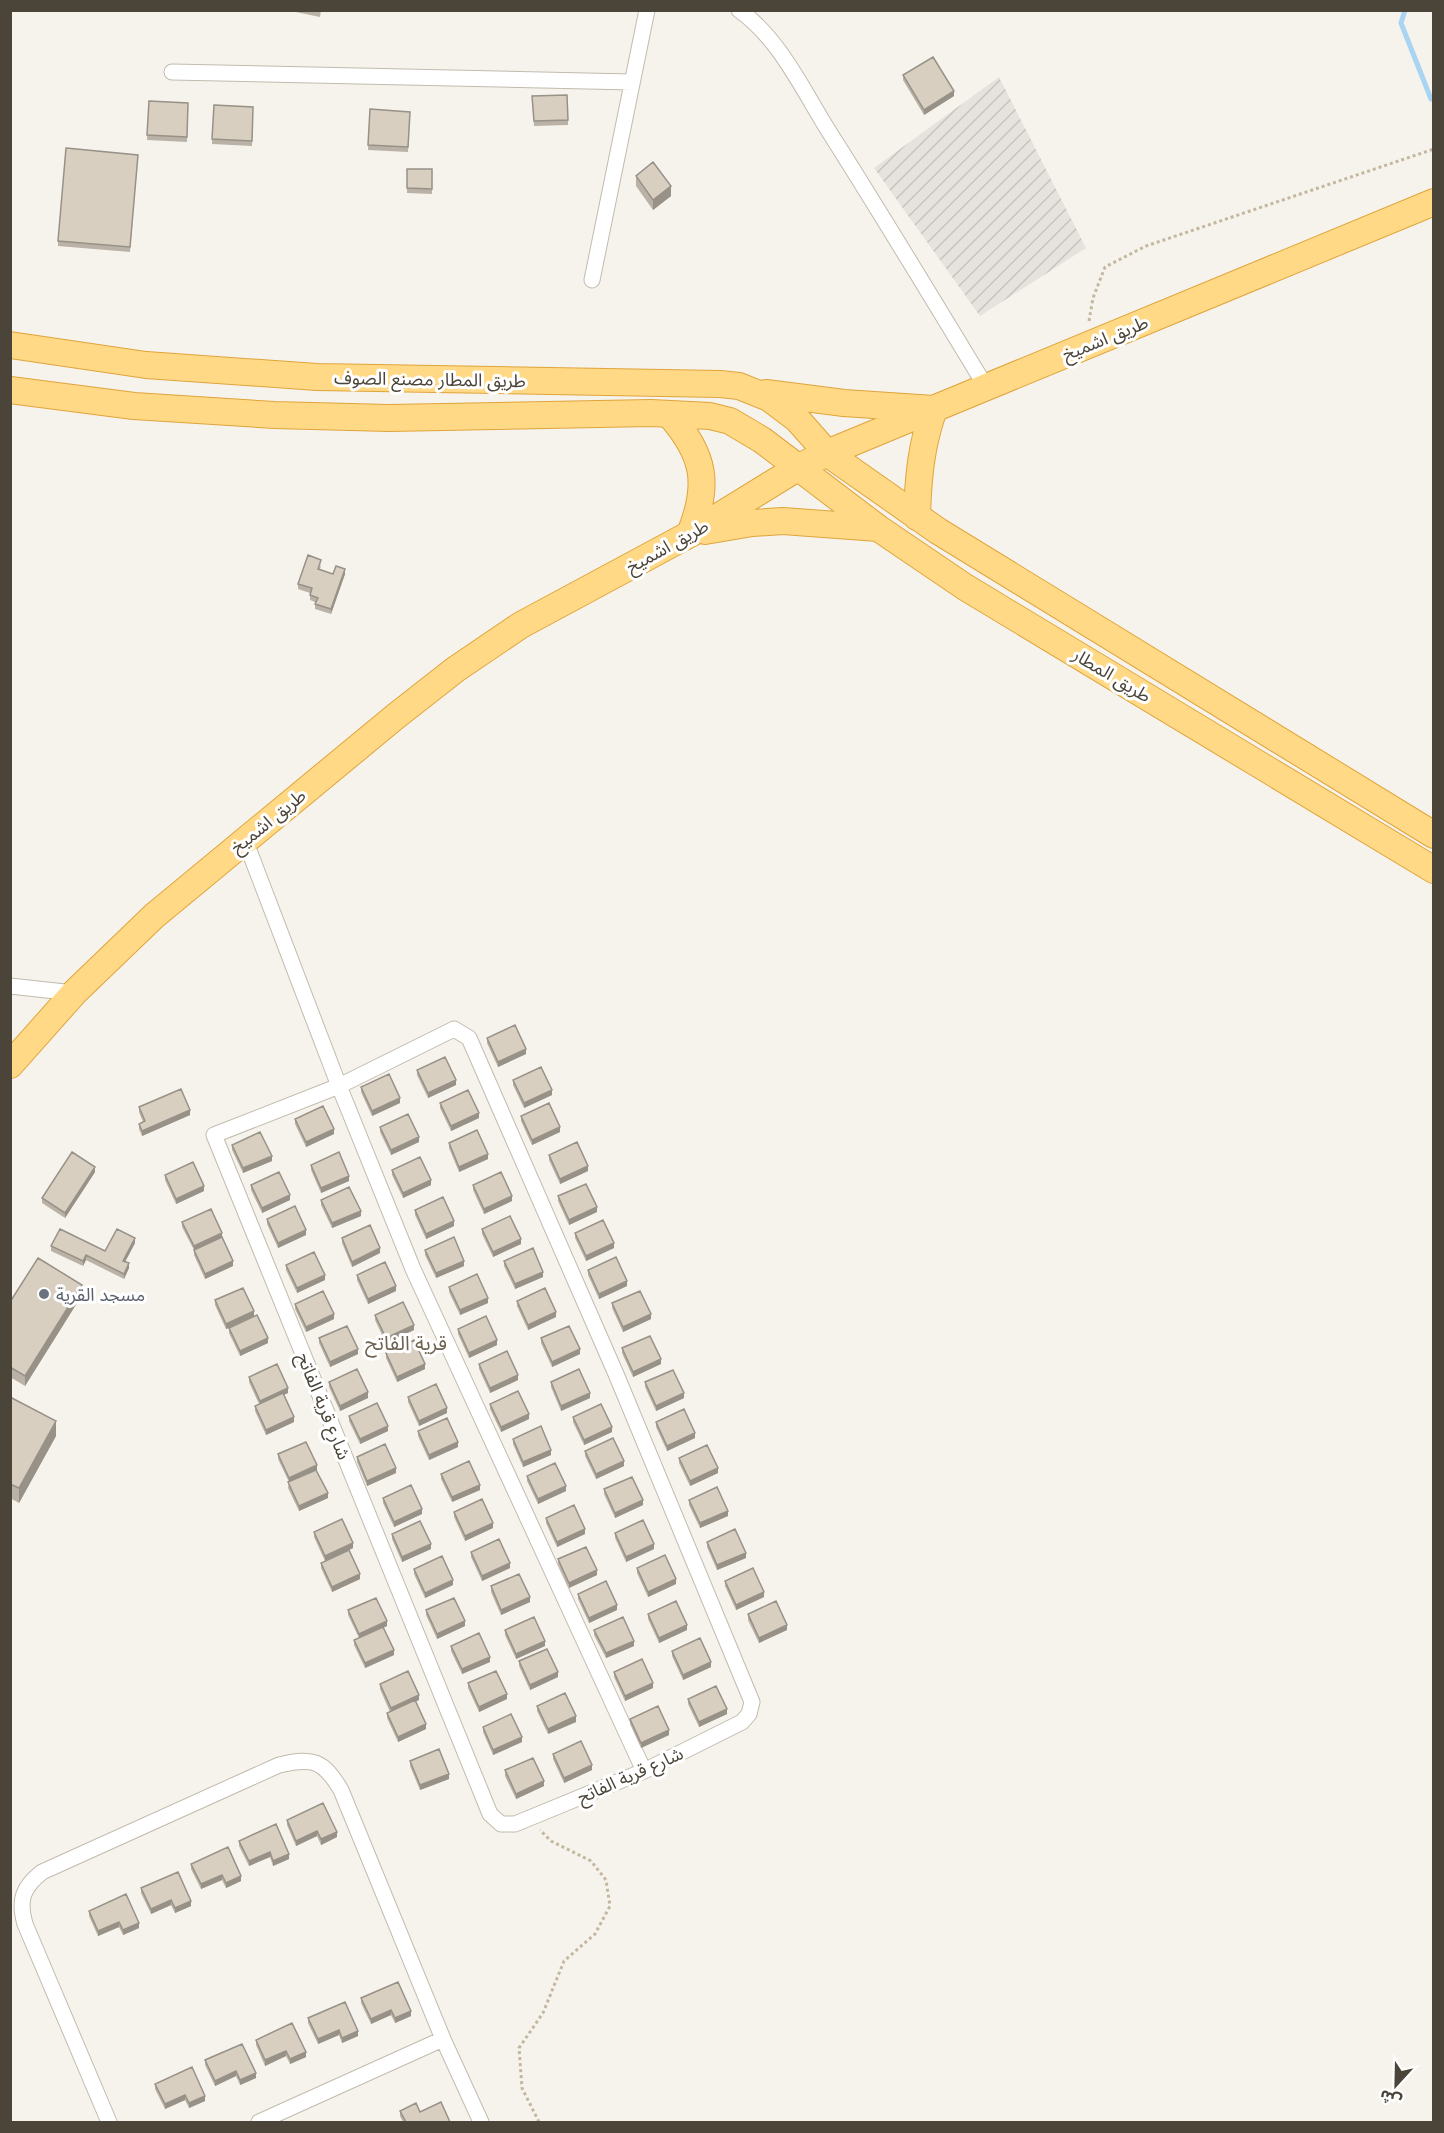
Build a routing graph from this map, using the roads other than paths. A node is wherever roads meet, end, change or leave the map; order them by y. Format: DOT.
graph roads {
  1 [pos="647,10"];
  2 [pos="739,10"];
  3 [pos="172,72"];
  4 [pos="632,82"];
  5 [pos="1434,202"];
  6 [pos="592,280"];
  7 [pos="10,345"];
  8 [pos="466,380"];
  9 [pos="986,387"];
  10 [pos="10,390"];
  11 [pos="756,391"];
  12 [pos="934,408"];
  13 [pos="669,414"];
  14 [pos="465,416"];
  15 [pos="827,453"];
  16 [pos="799,467"];
  17 [pos="917,517"];
  18 [pos="878,528"];
  19 [pos="938,531"];
  20 [pos="690,534"];
  21 [pos="910,550"];
  22 [pos="1434,835"];
  23 [pos="245,840"];
  24 [pos="1434,870"];
  25 [pos="10,986"];
  26 [pos="74,993"];
  27 [pos="10,1065"];
  28 [pos="339,1086"];
  29 [pos="644,1771"];
  30 [pos="443,2039"];
  31 [pos="108,2122"];
  32 [pos="259,2122"];
  33 [pos="481,2122"];
  1 -- 4 [label="street"];
  2 -- 9 [label="street"];
  3 -- 4 [label="street"];
  4 -- 6 [label="street"];
  5 -- 9 [label="highway, طريق اشميخ"];
  7 -- 8 [label="highway, طريق المطار مصنع الصوف"];
  8 -- 11 [label="highway, طريق المطار مصنع الصوف"];
  8 -- 14 [label="highway"];
  9 -- 12 [label="highway, طريق اشميخ"];
  10 -- 14 [label="highway, طريق المطار مصنع الصوف"];
  11 -- 12 [label="highway"];
  11 -- 15 [label="highway, طريق المطار مصنع الصوف"];
  12 -- 15 [label="highway, طريق اشميخ"];
  12 -- 17 [label="highway"];
  13 -- 14 [label="highway, طريق المطار مصنع الصوف"];
  13 -- 16 [label="highway, طريق المطار مصنع الصوف"];
  13 -- 20 [label="highway"];
  15 -- 16 [label="highway, طريق اشميخ"];
  15 -- 17 [label="highway, طريق المطار"];
  16 -- 18 [label="highway, طريق المطار"];
  16 -- 20 [label="highway, طريق اشميخ"];
  17 -- 19 [label="highway, طريق المطار"];
  18 -- 20 [label="highway"];
  18 -- 21 [label="highway, طريق المطار"];
  19 -- 21 [label="highway"];
  19 -- 22 [label="highway, طريق المطار"];
  20 -- 23 [label="highway, طريق اشميخ"];
  21 -- 24 [label="highway, طريق المطار"];
  23 -- 26 [label="highway, طريق اشميخ"];
  23 -- 28 [label="street"];
  25 -- 26 [label="street"];
  26 -- 27 [label="highway, طريق اشميخ"];
  28 -- 29 [label="street"];
  28 -- 29 [label="street, شارع قرية الفاتح"];
  28 -- 29 [label="street, شارع قرية الفاتح"];
  30 -- 31 [label="street"];
  30 -- 32 [label="street"];
  30 -- 33 [label="street"];
}
